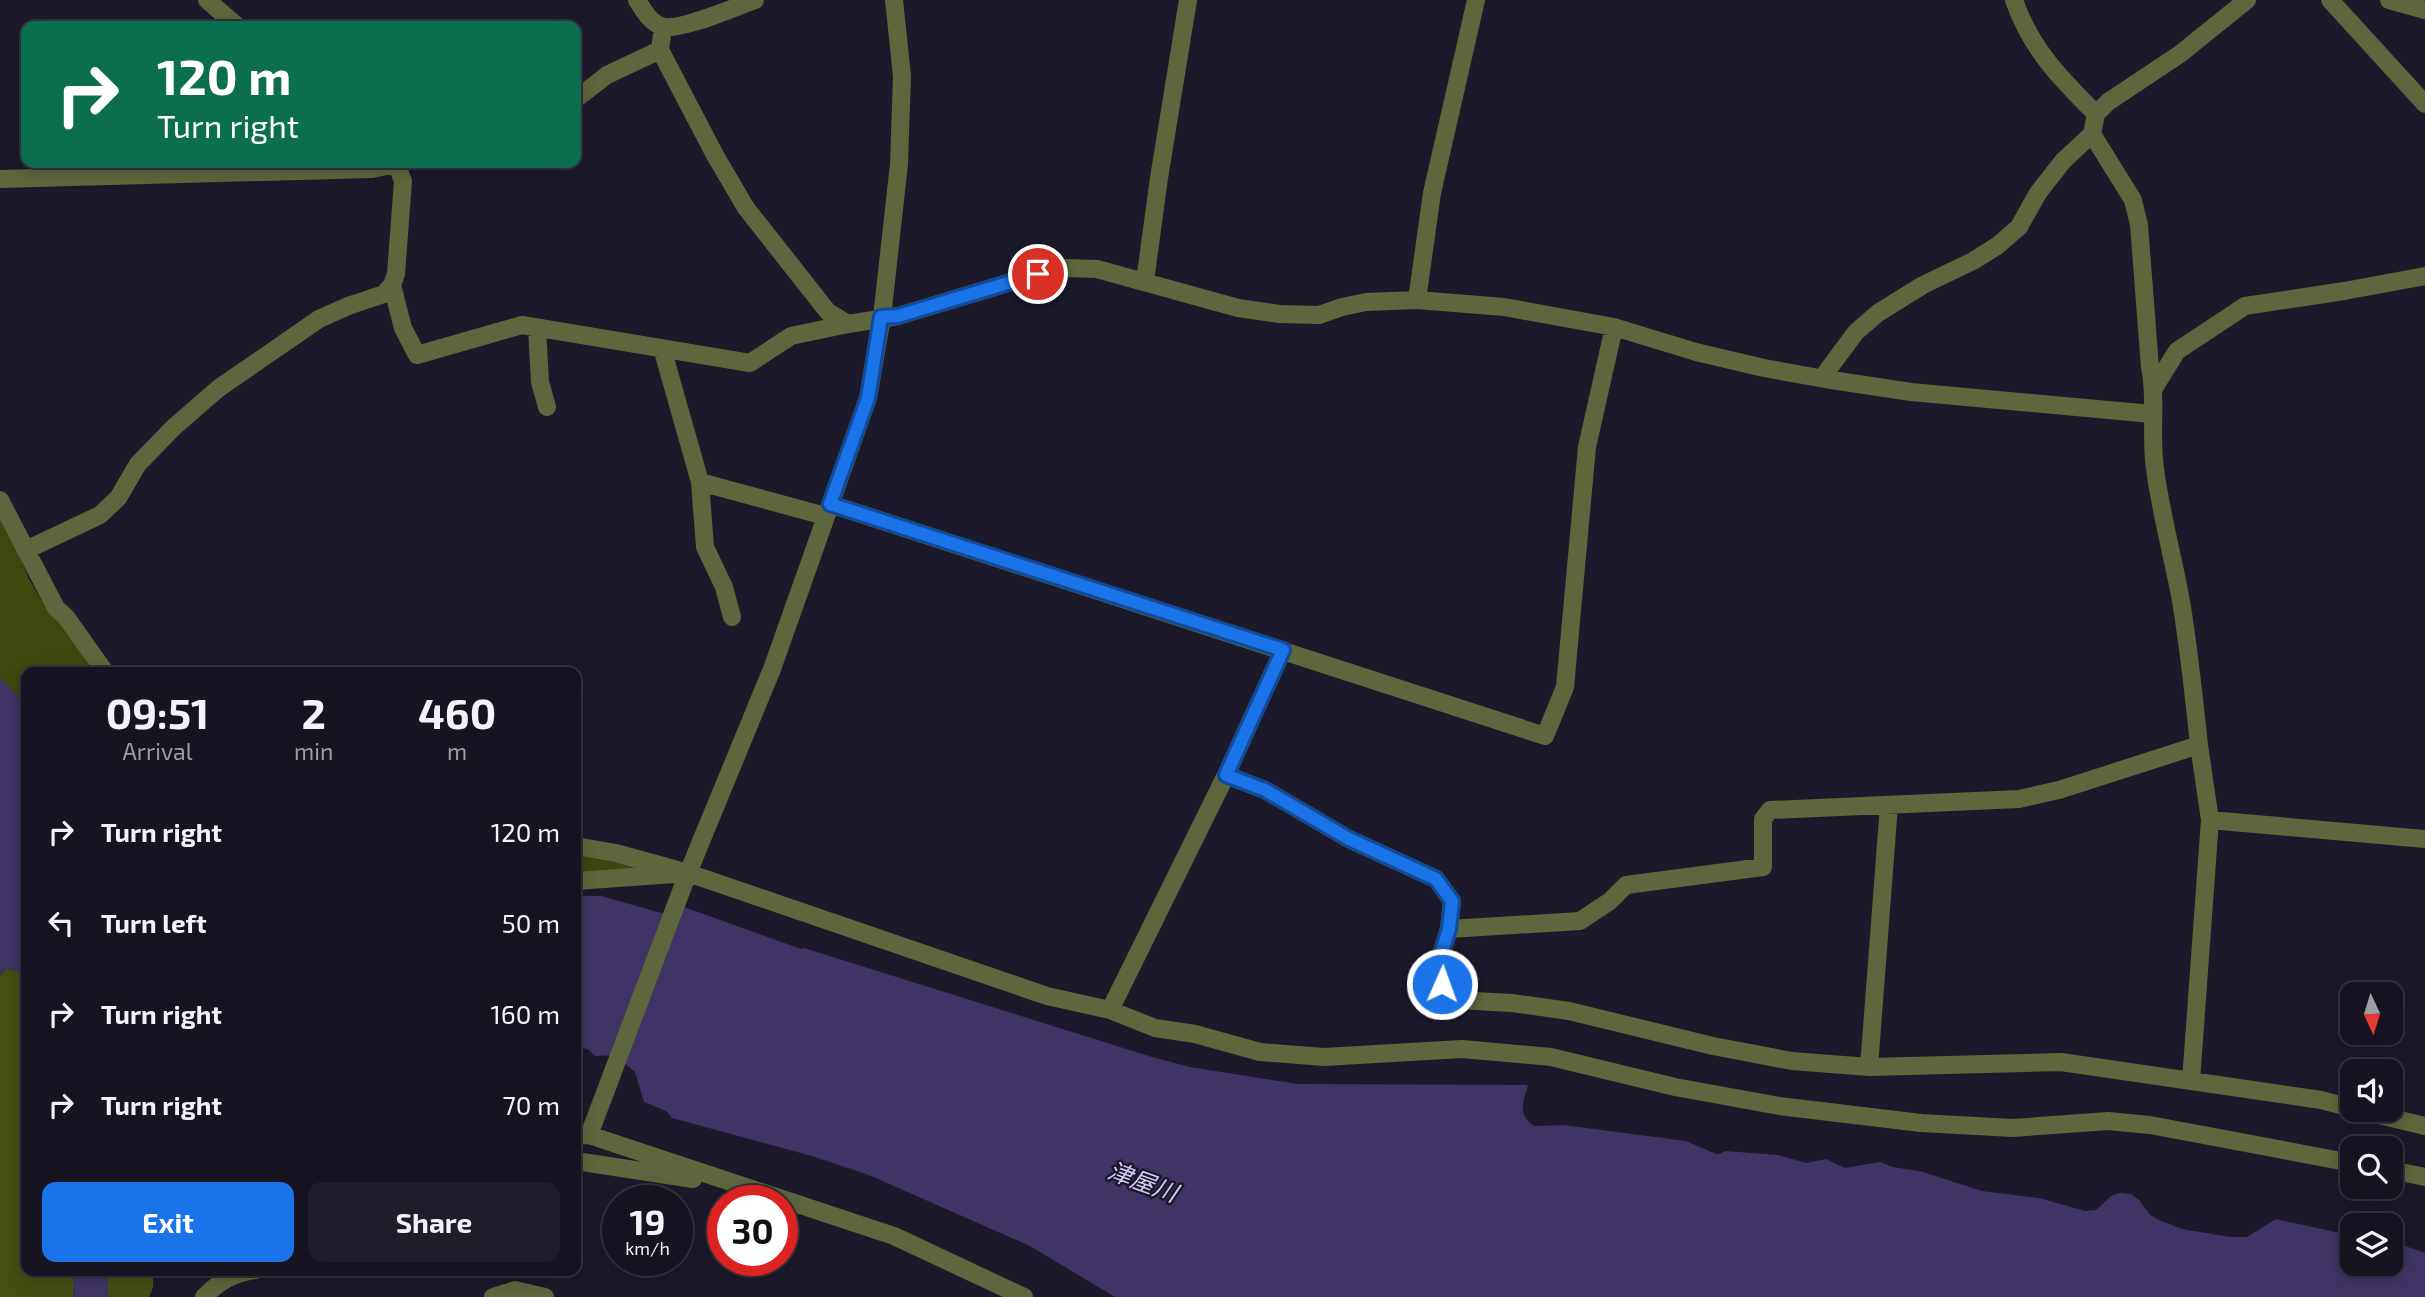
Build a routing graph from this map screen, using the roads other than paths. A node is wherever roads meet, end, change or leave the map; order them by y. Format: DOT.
graph roads {
  1 [pos="207,0"];
  2 [pos="637,0"];
  3 [pos="755,0"];
  4 [pos="894,0"];
  5 [pos="1188,0"];
  6 [pos="1476,0"];
  7 [pos="2014,0"];
  8 [pos="2247,0"];
  9 [pos="2330,0"];
  10 [pos="2389,0"];
  11 [pos="2425,10"];
  12 [pos="231,21"];
  13 [pos="663,27"];
  14 [pos="660,51"];
  15 [pos="581,95"];
  16 [pos="2425,104"];
  17 [pos="2096,114"];
  18 [pos="2092,134"];
  19 [pos="376,168"];
  20 [pos="399,168"];
  21 [pos="0,179"];
  22 [pos="2425,276"];
  23 [pos="1144,281"];
  24 [pos="392,285"];
  25 [pos="1417,300"];
  26 [pos="881,317"];
  27 [pos="848,324"];
  28 [pos="1614,327"];
  29 [pos="537,328"];
  30 [pos="662,348"];
  31 [pos="1825,379"];
  32 [pos="2154,388"];
  33 [pos="547,407"];
  34 [pos="2152,414"];
  35 [pos="700,482"];
  36 [pos="0,500"];
  37 [pos="827,510"];
  38 [pos="26,550"];
  39 [pos="732,617"];
  40 [pos="1283,650"];
  41 [pos="101,667"];
  42 [pos="2199,745"];
  43 [pos="1226,775"];
  44 [pos="1889,805"];
  45 [pos="2210,820"];
  46 [pos="2425,839"];
  47 [pos="581,847"];
  48 [pos="688,873"];
  49 [pos="581,881"];
  50 [pos="1449,929"];
  51 [pos="1110,1010"];
  52 [pos="1870,1067"];
  53 [pos="2191,1081"];
  54 [pos="2340,1105"];
  55 [pos="2403,1121"];
  56 [pos="2425,1126"];
  57 [pos="582,1135"];
  58 [pos="2340,1161"];
  59 [pos="581,1162"];
  60 [pos="2403,1173"];
  61 [pos="2425,1177"];
  62 [pos="719,1185"];
  63 [pos="798,1204"];
  64 [pos="804,1206"];
  65 [pos="231,1276"];
  66 [pos="204,1297"];
  67 [pos="493,1297"];
  68 [pos="545,1297"];
  69 [pos="1024,1297"];
  1 -- 12 [label="street"];
  2 -- 13 [label="street"];
  3 -- 13 [label="street"];
  4 -- 26 [label="street"];
  5 -- 23 [label="street"];
  6 -- 25 [label="street"];
  7 -- 17 [label="street"];
  8 -- 17 [label="street"];
  9 -- 16 [label="street"];
  10 -- 11 [label="street"];
  13 -- 14 [label="street"];
  14 -- 15 [label="street"];
  14 -- 27 [label="street"];
  17 -- 18 [label="street"];
  18 -- 31 [label="street"];
  18 -- 32 [label="street"];
  19 -- 21 [label="street"];
  20 -- 24 [label="street"];
  22 -- 32 [label="street"];
  23 -- 25 [label="street"];
  23 -- 26 [label="street"];
  24 -- 29 [label="street"];
  24 -- 38 [label="street"];
  25 -- 28 [label="street"];
  26 -- 27 [label="street"];
  26 -- 37 [label="street"];
  27 -- 30 [label="street"];
  28 -- 31 [label="street"];
  28 -- 40 [label="street"];
  29 -- 30 [label="street"];
  29 -- 33 [label="street"];
  30 -- 35 [label="street"];
  31 -- 34 [label="street"];
  32 -- 34 [label="street"];
  34 -- 42 [label="street"];
  35 -- 37 [label="street"];
  35 -- 39 [label="street"];
  36 -- 38 [label="street"];
  37 -- 40 [label="street"];
  37 -- 48 [label="street"];
  38 -- 41 [label="street"];
  40 -- 43 [label="street"];
  42 -- 44 [label="street"];
  42 -- 45 [label="street"];
  43 -- 50 [label="street"];
  43 -- 51 [label="street"];
  44 -- 50 [label="street"];
  44 -- 52 [label="street"];
  45 -- 46 [label="street"];
  45 -- 53 [label="street"];
  47 -- 48 [label="street"];
  48 -- 49 [label="street"];
  48 -- 51 [label="street"];
  48 -- 57 [label="street"];
  50 -- 52 [label="street"];
  51 -- 58 [label="street"];
  52 -- 53 [label="street"];
  53 -- 54 [label="street"];
  55 -- 56 [label="street"];
  57 -- 64 [label="street"];
  59 -- 62 [label="street"];
  60 -- 61 [label="street"];
  63 -- 64 [label="street"];
  64 -- 69 [label="street"];
  65 -- 66 [label="street"];
  67 -- 68 [label="street"];
}
